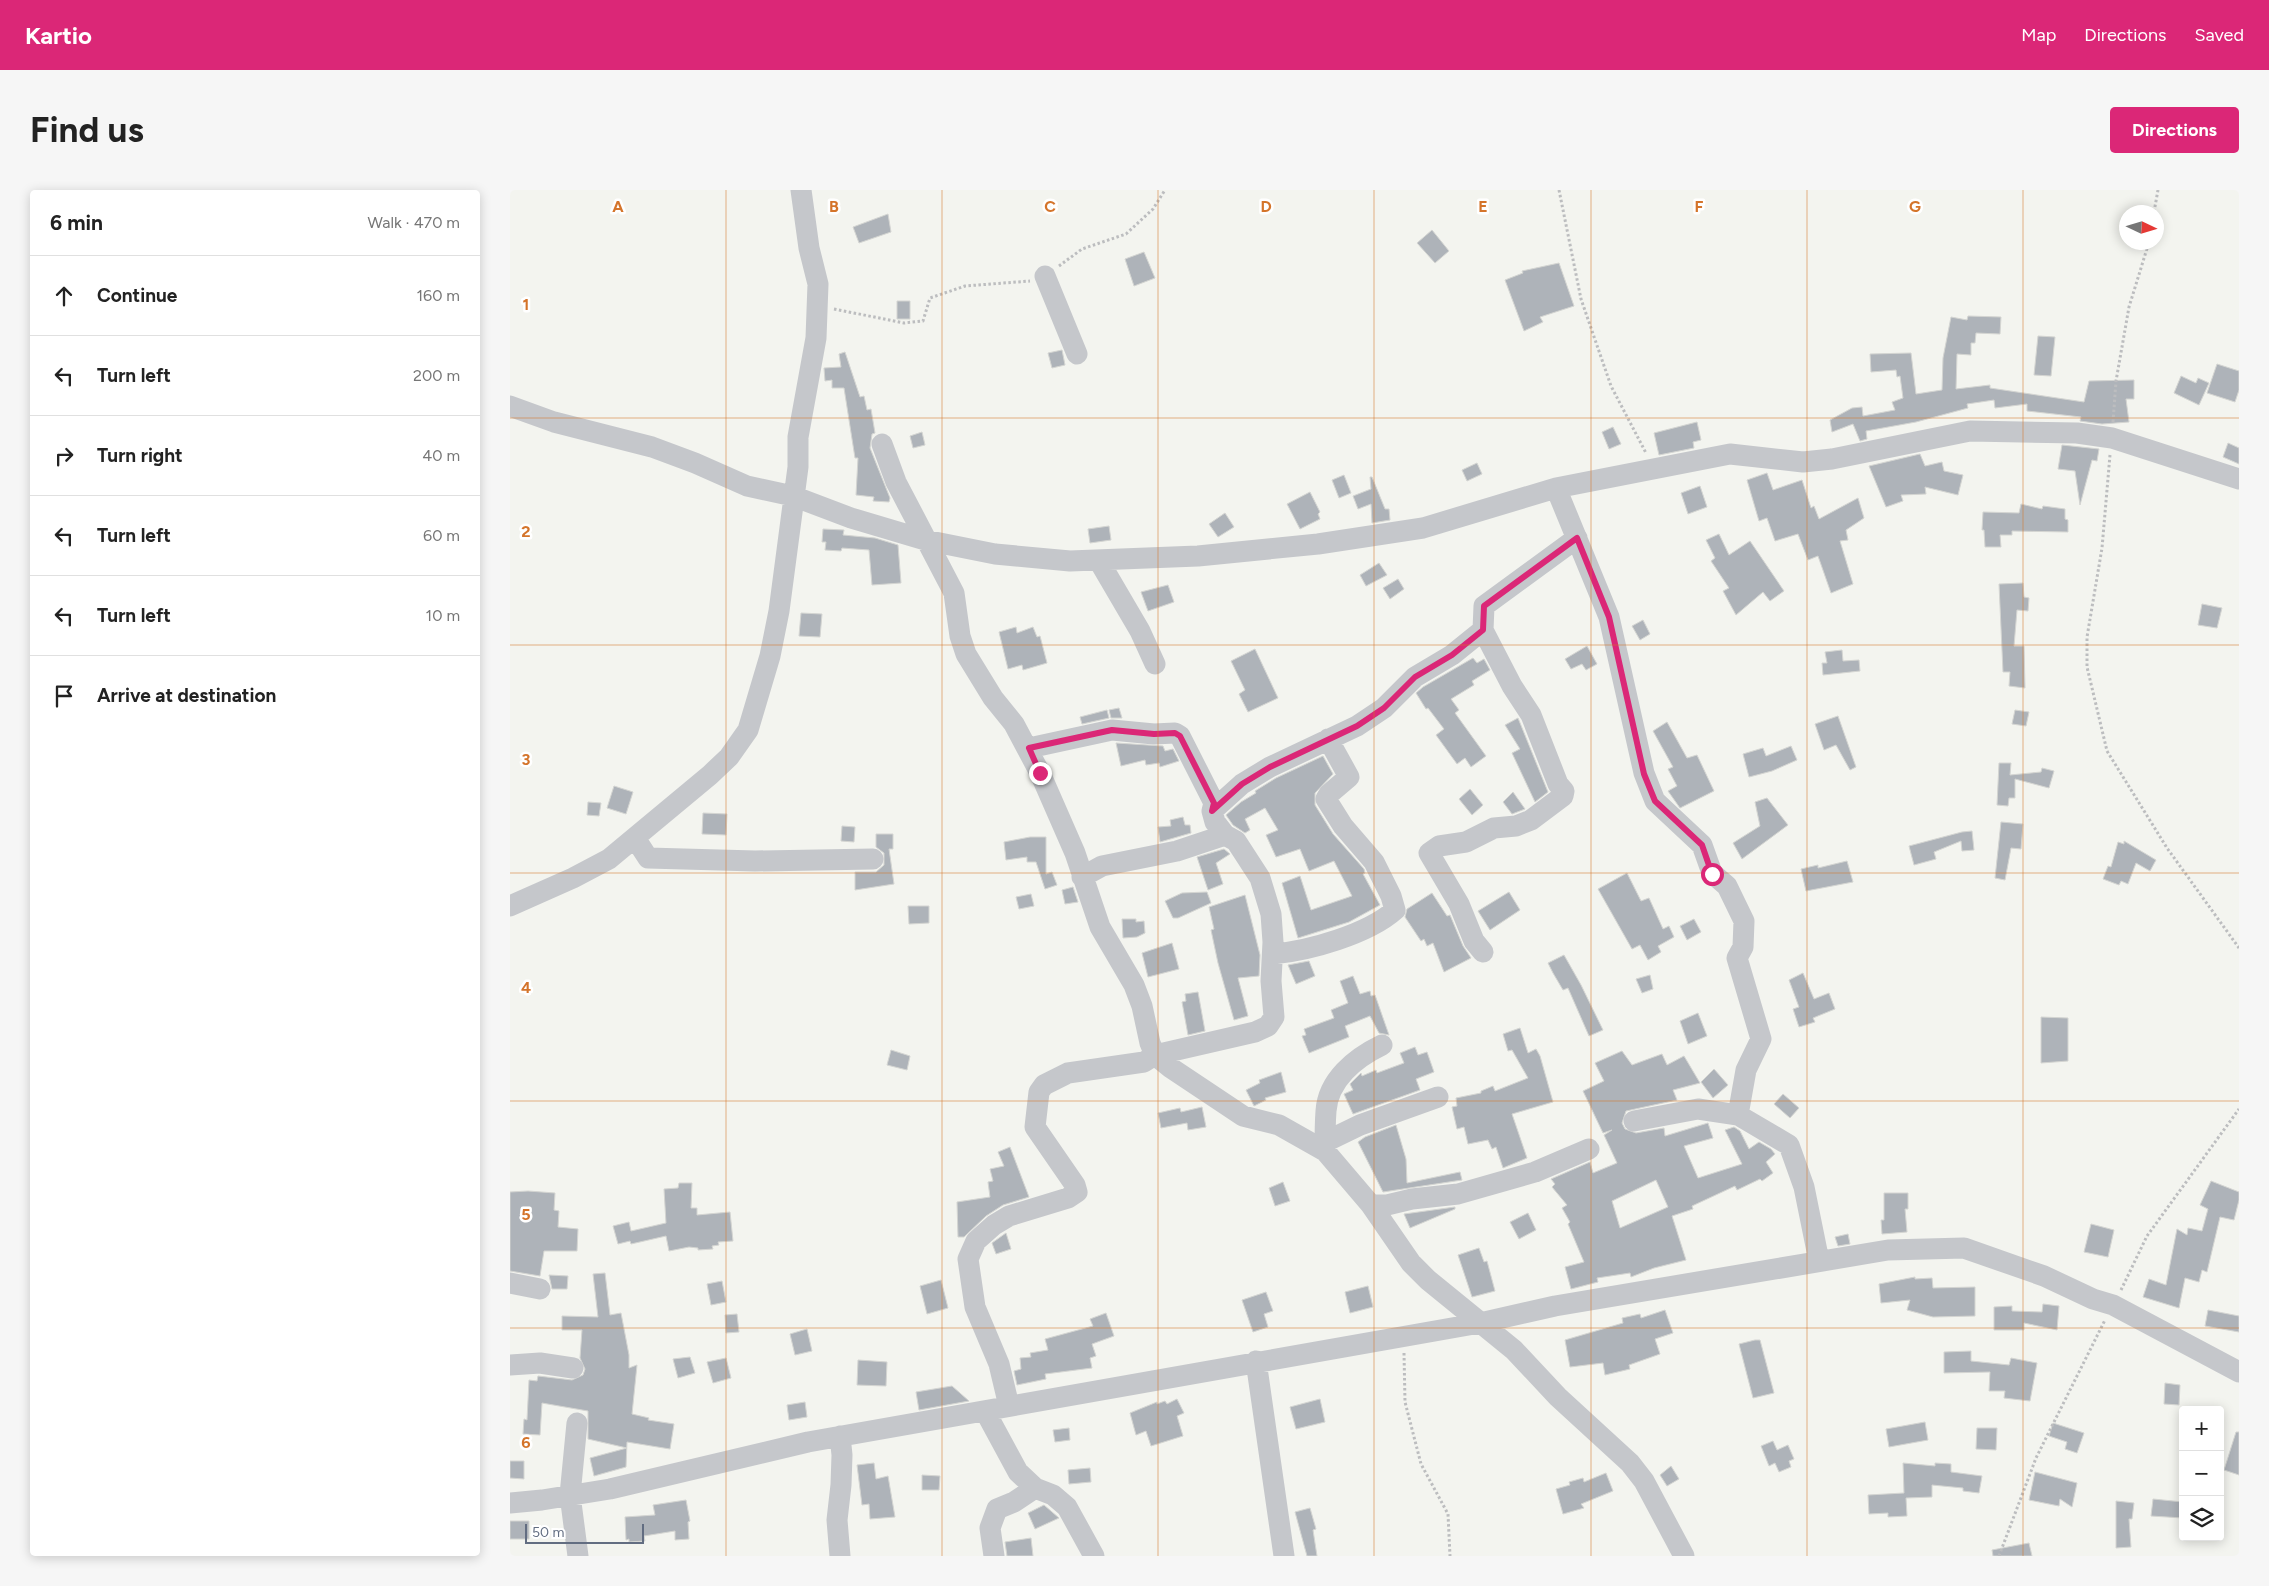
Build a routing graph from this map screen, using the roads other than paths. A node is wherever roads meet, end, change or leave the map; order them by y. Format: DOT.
graph roads {
  1 [pos="801,190"];
  2 [pos="1045,276"];
  3 [pos="1077,354"];
  4 [pos="510,406"];
  5 [pos="882,444"];
  6 [pos="2239,479"];
  7 [pos="1556,488"];
  8 [pos="793,496"];
  9 [pos="1577,538"];
  10 [pos="925,540"];
  11 [pos="1099,561"];
  12 [pos="1483,630"];
  13 [pos="1155,664"];
  14 [pos="1328,739"];
  15 [pos="1029,748"];
  16 [pos="1212,811"];
  17 [pos="1225,835"];
  18 [pos="635,838"];
  19 [pos="873,859"];
  20 [pos="1082,877"];
  21 [pos="510,906"];
  22 [pos="1483,952"];
  23 [pos="1272,954"];
  24 [pos="1382,1046"];
  25 [pos="1155,1055"];
  26 [pos="1438,1097"];
  27 [pos="1738,1115"];
  28 [pos="1634,1121"];
  29 [pos="1325,1146"];
  30 [pos="1589,1149"];
  31 [pos="1371,1205"];
  32 [pos="1819,1261"];
  33 [pos="510,1283"];
  34 [pos="540,1289"];
  35 [pos="1480,1322"];
  36 [pos="1256,1361"];
  37 [pos="510,1365"];
  38 [pos="573,1368"];
  39 [pos="2239,1372"];
  40 [pos="1009,1406"];
  41 [pos="985,1411"];
  42 [pos="577,1423"];
  43 [pos="840,1436"];
  44 [pos="1035,1488"];
  45 [pos="570,1496"];
  46 [pos="510,1503"];
  47 [pos="578,1556"];
  48 [pos="839,1556"];
  49 [pos="994,1556"];
  50 [pos="1094,1556"];
  51 [pos="1284,1556"];
  52 [pos="1684,1556"];
  1 -- 8 [label="street"];
  2 -- 3 [label="street"];
  4 -- 8 [label="street"];
  5 -- 10 [label="street"];
  6 -- 7 [label="street"];
  7 -- 9 [label="street"];
  7 -- 11 [label="street"];
  8 -- 10 [label="street"];
  8 -- 18 [label="street"];
  9 -- 12 [label="street"];
  9 -- 27 [label="street"];
  10 -- 11 [label="street"];
  10 -- 15 [label="street"];
  11 -- 13 [label="street"];
  12 -- 14 [label="street"];
  12 -- 22 [label="street"];
  14 -- 16 [label="street"];
  14 -- 23 [label="street"];
  15 -- 16 [label="street"];
  15 -- 20 [label="street"];
  16 -- 17 [label="street"];
  17 -- 20 [label="street"];
  17 -- 23 [label="street"];
  18 -- 19 [label="street"];
  18 -- 21 [label="street"];
  20 -- 25 [label="street"];
  23 -- 25 [label="street"];
  24 -- 29 [label="street"];
  25 -- 29 [label="street"];
  25 -- 40 [label="street"];
  26 -- 29 [label="street"];
  27 -- 28 [label="street"];
  27 -- 32 [label="street"];
  29 -- 31 [label="street"];
  30 -- 31 [label="street"];
  31 -- 35 [label="street"];
  32 -- 35 [label="street"];
  32 -- 39 [label="street"];
  33 -- 34 [label="street"];
  35 -- 36 [label="street"];
  35 -- 52 [label="street"];
  36 -- 40 [label="street"];
  36 -- 51 [label="street"];
  37 -- 38 [label="street"];
  40 -- 41 [label="street"];
  41 -- 43 [label="street"];
  41 -- 44 [label="street"];
  42 -- 45 [label="street"];
  43 -- 45 [label="street"];
  43 -- 48 [label="street"];
  44 -- 49 [label="street"];
  44 -- 50 [label="street"];
  45 -- 46 [label="street"];
  45 -- 47 [label="street"];
}
